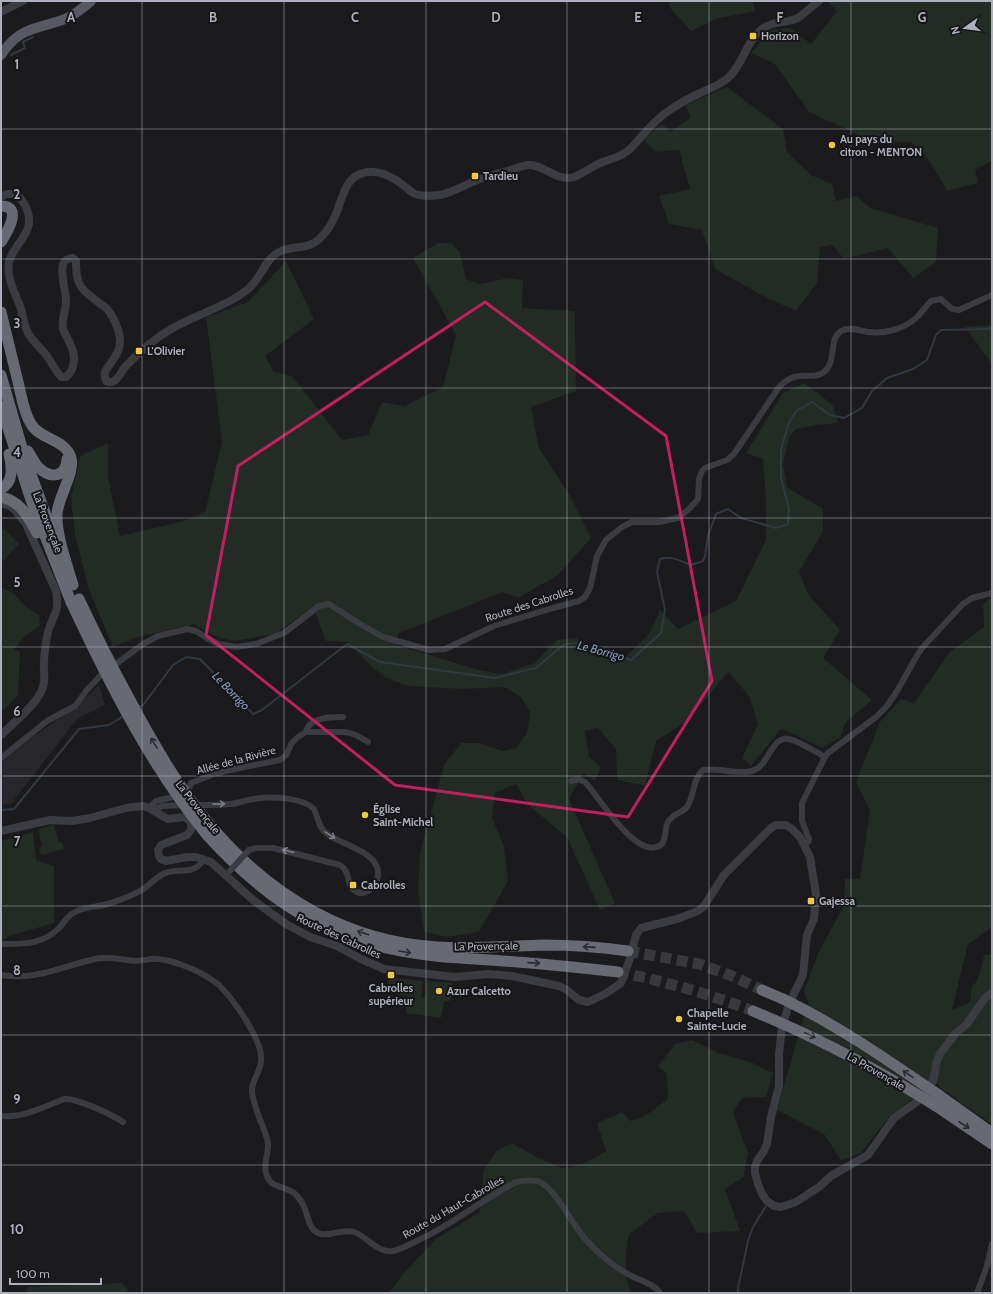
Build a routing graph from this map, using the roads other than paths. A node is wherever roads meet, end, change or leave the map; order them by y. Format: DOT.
graph roads {
  1 [pos="23,1"];
  2 [pos="91,1"];
  3 [pos="819,1"];
  4 [pos="1,12"];
  5 [pos="1,55"];
  6 [pos="1,197"];
  7 [pos="1,206"];
  8 [pos="1,242"];
  9 [pos="992,295"];
  10 [pos="1,312"];
  11 [pos="1,375"];
  12 [pos="1,406"];
  13 [pos="12,414"];
  14 [pos="1,421"];
  15 [pos="64,447"];
  16 [pos="1,489"];
  17 [pos="1,497"];
  18 [pos="1,503"];
  19 [pos="68,584"];
  20 [pos="992,593"];
  21 [pos="343,717"];
  22 [pos="306,732"];
  23 [pos="1,735"];
  24 [pos="368,742"];
  25 [pos="825,757"];
  26 [pos="1,758"];
  27 [pos="571,781"];
  28 [pos="151,809"];
  29 [pos="1,831"];
  30 [pos="212,834"];
  31 [pos="805,845"];
  32 [pos="204,859"];
  33 [pos="227,873"];
  34 [pos="1,944"];
  35 [pos="628,951"];
  36 [pos="618,972"];
  37 [pos="1,975"];
  38 [pos="762,990"];
  39 [pos="992,993"];
  40 [pos="753,1011"];
  41 [pos="938,1101"];
  42 [pos="1,1116"];
  43 [pos="123,1122"];
  44 [pos="992,1133"];
  45 [pos="992,1144"];
  46 [pos="992,1244"];
  47 [pos="660,1293"];
  48 [pos="977,1293"];
  1 -- 4 [label="street"];
  2 -- 5 [label="main road"];
  3 -- 6 [label="street"];
  7 -- 8 [label="highway"];
  9 -- 26 [label="street, Route des Cabrolles"];
  10 -- 15 [label="highway"];
  11 -- 13 [label="highway, La Provençale"];
  12 -- 19 [label="highway, La Provençale"];
  13 -- 15 [label="highway"];
  13 -- 19 [label="highway, La Provençale"];
  14 -- 16 [label="highway"];
  15 -- 19 [label="highway"];
  17 -- 19 [label="highway"];
  18 -- 23 [label="street"];
  19 -- 30 [label="highway, La Provençale, bridge"];
  20 -- 25 [label="street"];
  21 -- 22 [label="street, Allée de la Rivière"];
  22 -- 24 [label="street"];
  22 -- 28 [label="street, Allée de la Rivière"];
  25 -- 27 [label="street"];
  25 -- 31 [label="street"];
  28 -- 29 [label="street, Route des Cabrolles"];
  28 -- 32 [label="street, Route des Cabrolles"];
  28 -- 33 [label="street, one-way, bridge"];
  35 -- 30 [label="highway, La Provençale, one-way"];
  30 -- 36 [label="highway, La Provençale, one-way"];
  31 -- 33 [label="street, Route des Cabrolles"];
  31 -- 39 [label="street, Route des Cabrolles"];
  32 -- 33 [label="street, Route des Cabrolles"];
  32 -- 34 [label="street"];
  37 -- 47 [label="street, Route du Haut-Cabrolles"];
  41 -- 38 [label="highway, La Provençale, one-way, bridge"];
  40 -- 41 [label="highway, La Provençale, one-way, bridge"];
  41 -- 44 [label="highway, La Provençale"];
  41 -- 45 [label="highway, La Provençale, one-way"];
  42 -- 43 [label="street"];
  46 -- 48 [label="street"];
}
